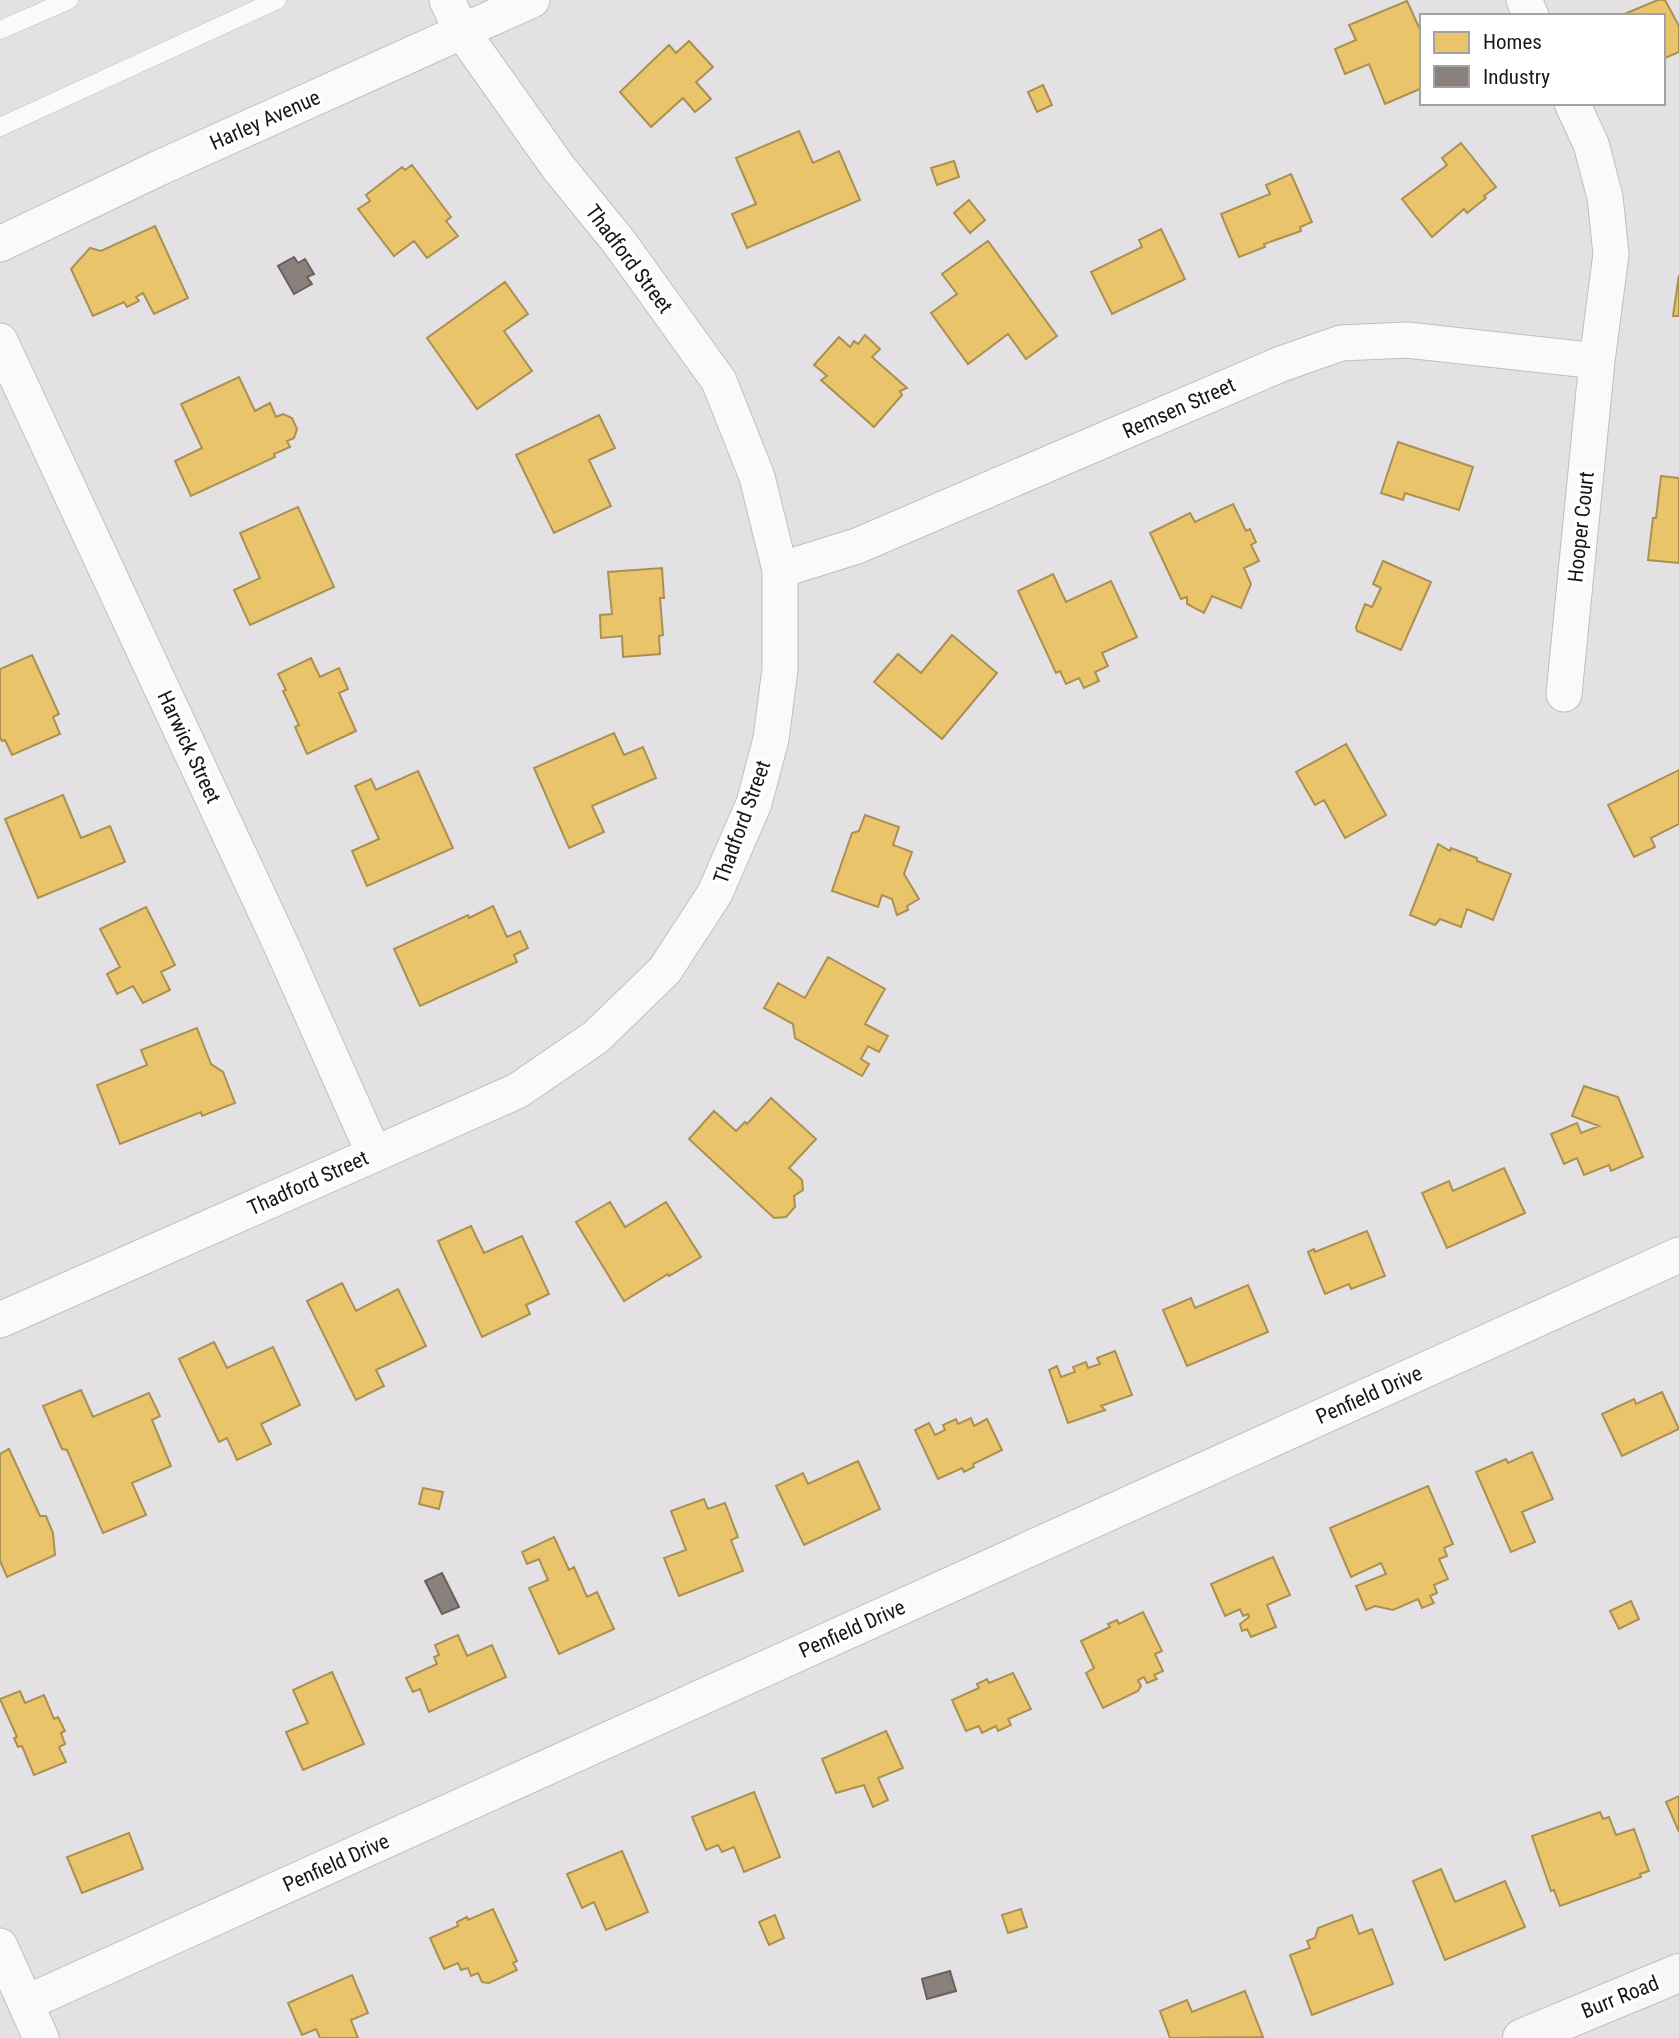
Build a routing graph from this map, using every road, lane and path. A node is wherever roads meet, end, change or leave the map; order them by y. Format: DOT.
graph roads {
  1 [pos="69,0"];
  2 [pos="277,0"];
  3 [pos="532,0"];
  4 [pos="454,15"];
  5 [pos="0,30"];
  6 [pos="1573,105"];
  7 [pos="0,127"];
  8 [pos="0,244"];
  9 [pos="0,341"];
  10 [pos="1597,361"];
  11 [pos="780,570"];
  12 [pos="1564,694"];
  13 [pos="374,1154"];
  14 [pos="1679,1255"];
  15 [pos="0,1320"];
  16 [pos="0,1946"];
  17 [pos="1679,1973"];
  18 [pos="26,2003"];
  19 [pos="41,2038"];
  20 [pos="1522,2038"];
  1 -- 5 [label="lane"];
  2 -- 7 [label="lane"];
  3 -- 4 [label="street, Harley Avenue"];
  4 -- 8 [label="street, Harley Avenue"];
  4 -- 11 [label="street, Thadford Street"];
  6 -- 10 [label="street, Hooper Court"];
  9 -- 13 [label="street, Harwick Street"];
  10 -- 11 [label="street, Remsen Street"];
  10 -- 12 [label="street, Hooper Court"];
  11 -- 13 [label="street, Thadford Street"];
  13 -- 15 [label="street, Thadford Street"];
  14 -- 18 [label="street, Penfield Drive"];
  16 -- 18 [label="street"];
  17 -- 20 [label="street, Burr Road"];
  18 -- 19 [label="street"];
}
